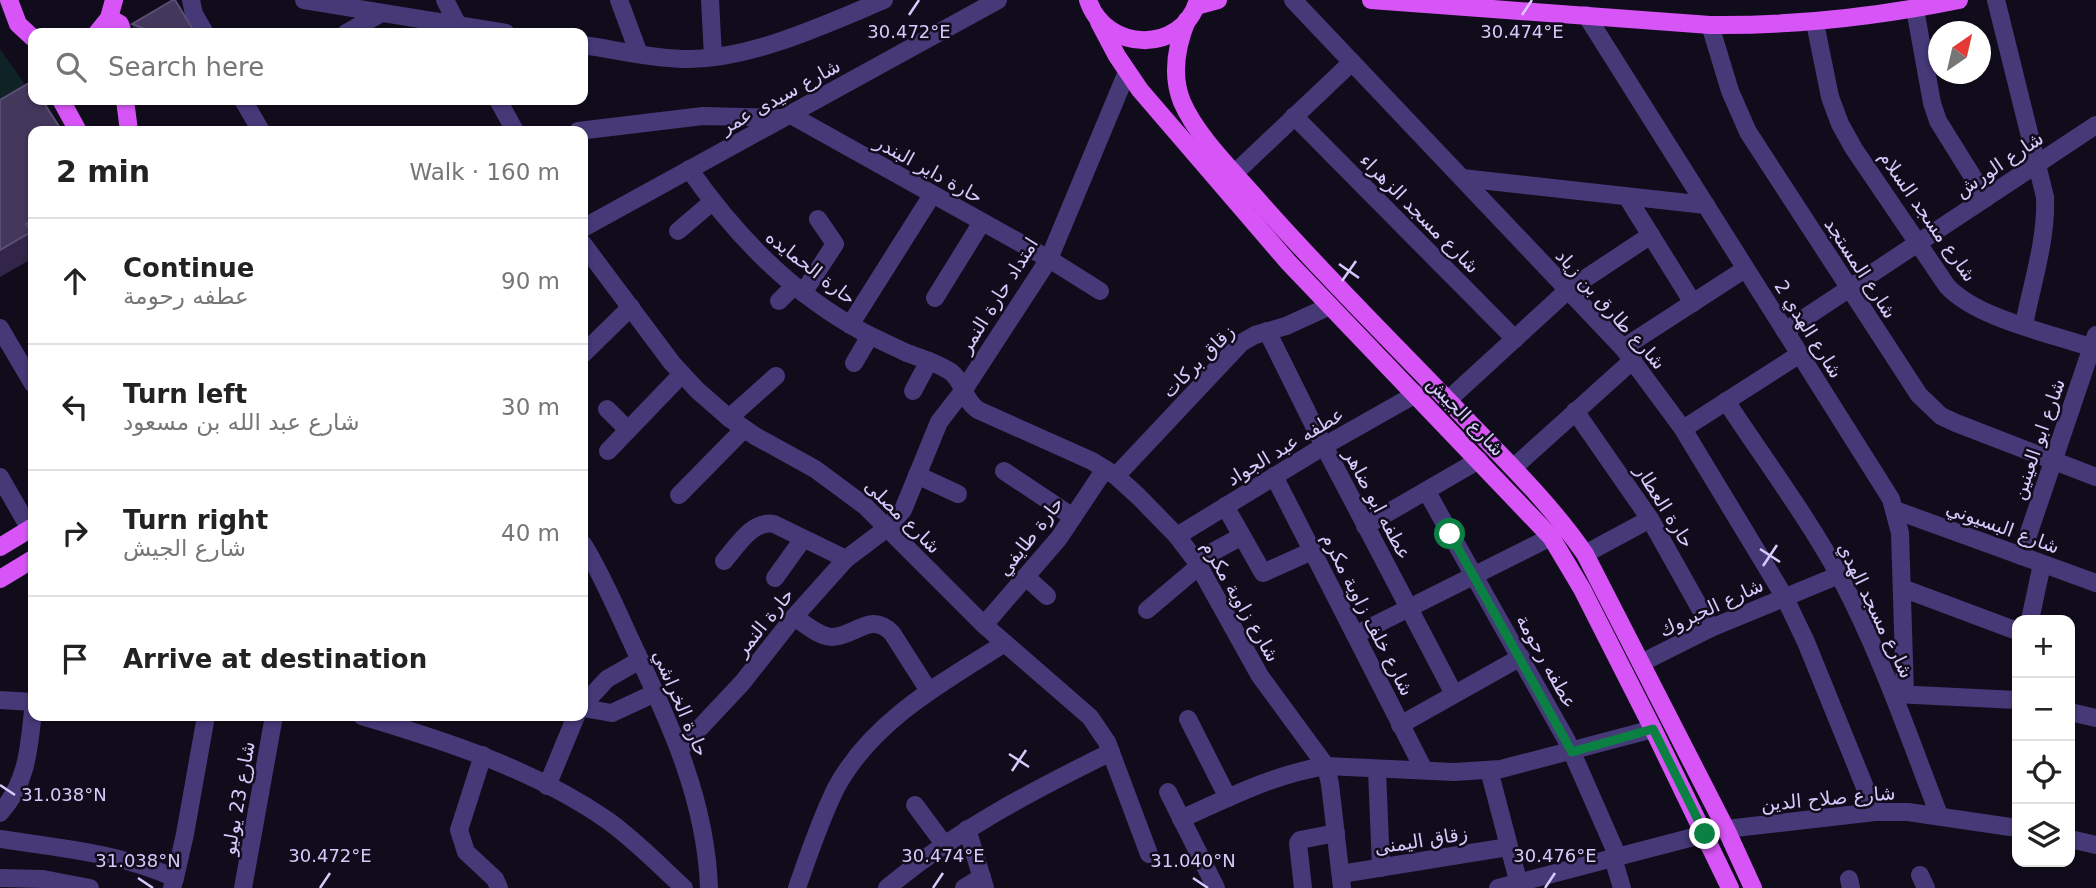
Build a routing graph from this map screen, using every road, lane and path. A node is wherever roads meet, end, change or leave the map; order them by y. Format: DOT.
graph roads {
  1 [pos="9,0"];
  2 [pos="191,0"];
  3 [pos="304,0"];
  4 [pos="445,0"];
  5 [pos="619,0"];
  6 [pos="710,0"];
  7 [pos="884,0"];
  8 [pos="998,0"];
  9 [pos="1218,0"];
  10 [pos="1293,0"];
  11 [pos="1371,0"];
  12 [pos="1959,0"];
  13 [pos="1996,0"];
  14 [pos="115,6"];
  15 [pos="1089,8"];
  16 [pos="839,9"];
  17 [pos="1194,9"];
  18 [pos="1914,9"];
  19 [pos="380,14"];
  20 [pos="1586,15"];
  21 [pos="1815,23"];
  22 [pos="1710,25"];
  23 [pos="100,28"];
  24 [pos="121,28"];
  25 [pos="202,28"];
  26 [pos="355,28"];
  27 [pos="450,28"];
  28 [pos="459,28"];
  29 [pos="23,32"];
  30 [pos="588,46"];
  31 [pos="639,54"];
  32 [pos="713,57"];
  33 [pos="1352,62"];
  34 [pos="1127,72"];
  35 [pos="64,105"];
  36 [pos="126,105"];
  37 [pos="246,105"];
  38 [pos="501,105"];
  39 [pos="786,116"];
  40 [pos="1294,116"];
  41 [pos="2096,125"];
  42 [pos="75,126"];
  43 [pos="128,126"];
  44 [pos="258,126"];
  45 [pos="512,126"];
  46 [pos="588,130"];
  47 [pos="2037,163"];
  48 [pos="689,170"];
  49 [pos="1235,173"];
  50 [pos="1462,178"];
  51 [pos="932,195"];
  52 [pos="1627,197"];
  53 [pos="1986,198"];
  54 [pos="712,202"];
  55 [pos="1706,205"];
  56 [pos="818,219"];
  57 [pos="982,222"];
  58 [pos="588,225"];
  59 [pos="678,231"];
  60 [pos="1651,236"];
  61 [pos="1918,242"];
  62 [pos="588,254"];
  63 [pos="1049,258"];
  64 [pos="1745,269"];
  65 [pos="1849,288"];
  66 [pos="798,289"];
  67 [pos="1568,290"];
  68 [pos="1100,291"];
  69 [pos="935,298"];
  70 [pos="779,301"];
  71 [pos="1693,303"];
  72 [pos="1330,306"];
  73 [pos="631,307"];
  74 [pos="2024,324"];
  75 [pos="850,325"];
  76 [pos="0,328"];
  77 [pos="1267,331"];
  78 [pos="1785,331"];
  79 [pos="870,336"];
  80 [pos="1515,339"];
  81 [pos="1391,343"];
  82 [pos="2095,344"];
  83 [pos="588,349"];
  84 [pos="1377,354"];
  85 [pos="1628,354"];
  86 [pos="1800,354"];
  87 [pos="929,361"];
  88 [pos="854,362"];
  89 [pos="682,374"];
  90 [pos="28,376"];
  91 [pos="776,376"];
  92 [pos="913,391"];
  93 [pos="963,391"];
  94 [pos="1416,394"];
  95 [pos="1448,400"];
  96 [pos="1726,401"];
  97 [pos="607,409"];
  98 [pos="1575,411"];
  99 [pos="729,418"];
  100 [pos="744,429"];
  101 [pos="1684,429"];
  102 [pos="628,430"];
  103 [pos="1324,446"];
  104 [pos="608,451"];
  105 [pos="1479,460"];
  106 [pos="2053,461"];
  107 [pos="1513,468"];
  108 [pos="1004,471"];
  109 [pos="1111,473"];
  110 [pos="917,475"];
  111 [pos="0,477"];
  112 [pos="1274,477"];
  113 [pos="2096,477"];
  114 [pos="1427,492"];
  115 [pos="958,494"];
  116 [pos="679,495"];
  117 [pos="1225,506"];
  118 [pos="1895,510"];
  119 [pos="1073,517"];
  120 [pos="1650,519"];
  121 [pos="28,522"];
  122 [pos="1365,526"];
  123 [pos="887,528"];
  124 [pos="28,530"];
  125 [pos="1177,536"];
  126 [pos="1242,536"];
  127 [pos="1551,537"];
  128 [pos="803,539"];
  129 [pos="0,547"];
  130 [pos="1312,551"];
  131 [pos="588,553"];
  132 [pos="1586,554"];
  133 [pos="2021,556"];
  134 [pos="846,559"];
  135 [pos="724,561"];
  136 [pos="28,562"];
  137 [pos="1197,564"];
  138 [pos="2042,564"];
  139 [pos="1839,575"];
  140 [pos="1474,576"];
  141 [pos="1026,577"];
  142 [pos="775,578"];
  143 [pos="0,579"];
  144 [pos="2096,583"];
  145 [pos="1902,588"];
  146 [pos="1047,596"];
  147 [pos="1784,596"];
  148 [pos="1409,608"];
  149 [pos="1147,610"];
  150 [pos="2031,615"];
  151 [pos="793,617"];
  152 [pos="984,625"];
  153 [pos="1711,628"];
  154 [pos="2012,629"];
  155 [pos="1354,635"];
  156 [pos="1005,643"];
  157 [pos="1521,657"];
  158 [pos="640,660"];
  159 [pos="1641,663"];
  160 [pos="588,679"];
  161 [pos="598,686"];
  162 [pos="929,691"];
  163 [pos="655,693"];
  164 [pos="1454,694"];
  165 [pos="1899,694"];
  166 [pos="2012,694"];
  167 [pos="588,699"];
  168 [pos="0,700"];
  169 [pos="28,702"];
  170 [pos="588,707"];
  171 [pos="2075,716"];
  172 [pos="2096,718"];
  173 [pos="1188,719"];
  174 [pos="32,721"];
  175 [pos="205,721"];
  176 [pos="273,721"];
  177 [pos="380,721"];
  178 [pos="574,721"];
  179 [pos="1401,725"];
  180 [pos="1653,729"];
  181 [pos="680,749"];
  182 [pos="1111,752"];
  183 [pos="1572,752"];
  184 [pos="483,755"];
  185 [pos="1326,766"];
  186 [pos="1377,769"];
  187 [pos="1424,770"];
  188 [pos="1489,770"];
  189 [pos="547,786"];
  190 [pos="1167,792"];
  191 [pos="1227,798"];
  192 [pos="915,805"];
  193 [pos="0,813"];
  194 [pos="1875,813"];
  195 [pos="1939,815"];
  196 [pos="1181,819"];
  197 [pos="2012,827"];
  198 [pos="967,829"];
  199 [pos="1726,829"];
  200 [pos="1336,833"];
  201 [pos="1705,834"];
  202 [pos="0,839"];
  203 [pos="2075,840"];
  204 [pos="944,845"];
  205 [pos="2096,845"];
  206 [pos="1508,847"];
  207 [pos="1149,854"];
  208 [pos="1615,858"];
  209 [pos="1381,868"];
  210 [pos="0,878"];
  211 [pos="1342,881"];
  212 [pos="173,883"];
  213 [pos="984,883"];
  214 [pos="1519,885"];
  215 [pos="90,888"];
  216 [pos="243,888"];
  217 [pos="499,888"];
  218 [pos="684,888"];
  219 [pos="709,888"];
  220 [pos="797,888"];
  221 [pos="887,888"];
  222 [pos="964,888"];
  223 [pos="1216,888"];
  224 [pos="1303,888"];
  225 [pos="1498,888"];
  226 [pos="1622,888"];
  227 [pos="1730,888"];
  228 [pos="1753,888"];
  1 -- 29 [label="main road"];
  2 -- 25 [label="street"];
  3 -- 19 [label="street"];
  4 -- 28 [label="street"];
  5 -- 31 [label="street"];
  6 -- 32 [label="street"];
  7 -- 16 [label="street"];
  8 -- 39 [label="street, شارع سيدى عمر"];
  9 -- 17 [label="main road"];
  10 -- 33 [label="street, شارع طارق بن زياد"];
  11 -- 20 [label="main road"];
  12 -- 18 [label="main road"];
  13 -- 47 [label="street"];
  14 -- 23 [label="main road"];
  14 -- 24 [label="main road"];
  15 -- 17 [label="main road"];
  15 -- 34 [label="main road, شارع الجيش"];
  16 -- 32 [label="street"];
  17 -- 49 [label="main road, شارع الجيش"];
  18 -- 21 [label="main road"];
  18 -- 53 [label="street"];
  19 -- 26 [label="street"];
  19 -- 27 [label="street"];
  20 -- 22 [label="main road"];
  20 -- 55 [label="street, شارع الهدي 2"];
  21 -- 22 [label="main road"];
  21 -- 61 [label="street, شارع مسجد السلام"];
  22 -- 65 [label="street, شارع المستجد"];
  30 -- 31 [label="street"];
  31 -- 32 [label="street"];
  33 -- 40 [label="street"];
  33 -- 50 [label="street, شارع طارق بن زياد"];
  34 -- 63 [label="street, امتداد حارة النمر"];
  34 -- 72 [label="main road, شارع الجيش"];
  35 -- 42 [label="main road"];
  36 -- 43 [label="main road"];
  37 -- 44 [label="street"];
  38 -- 45 [label="street"];
  39 -- 46 [label="street"];
  39 -- 48 [label="street, شارع سيدى عمر"];
  39 -- 51 [label="street, حارة داير البندر"];
  40 -- 49 [label="street"];
  40 -- 80 [label="street, شارع مسجد الزهراء"];
  41 -- 47 [label="street, شارع الورش"];
  47 -- 53 [label="street, شارع الورش"];
  47 -- 74 [label="street"];
  48 -- 54 [label="street, حارة الحمايده"];
  48 -- 58 [label="street, شارع سيدى عمر"];
  49 -- 81 [label="main road, شارع الجيش"];
  50 -- 52 [label="street"];
  50 -- 67 [label="street, شارع طارق بن زياد"];
  51 -- 57 [label="street, حارة داير البندر"];
  51 -- 75 [label="street"];
  52 -- 55 [label="street"];
  52 -- 60 [label="street"];
  53 -- 61 [label="street, شارع الورش"];
  54 -- 59 [label="street"];
  54 -- 66 [label="street, حارة الحمايده"];
  55 -- 64 [label="street, شارع الهدي 2"];
  56 -- 66 [label="street"];
  57 -- 63 [label="street, حارة داير البندر"];
  57 -- 69 [label="street"];
  60 -- 67 [label="street"];
  60 -- 71 [label="street"];
  61 -- 65 [label="street, شارع الورش"];
  61 -- 74 [label="street, شارع مسجد السلام"];
  62 -- 73 [label="street, شارع مصلى"];
  63 -- 68 [label="street, حارة داير البندر"];
  63 -- 93 [label="street, امتداد حارة النمر"];
  64 -- 71 [label="street"];
  64 -- 78 [label="street, شارع الهدي 2"];
  65 -- 78 [label="street, شارع الورش"];
  65 -- 106 [label="street, شارع المستجد"];
  66 -- 70 [label="street"];
  66 -- 75 [label="street, حارة الحمايده"];
  67 -- 80 [label="street"];
  67 -- 85 [label="street, شارع طارق بن زياد"];
  71 -- 85 [label="street"];
  72 -- 77 [label="street, زقاق بركات"];
  72 -- 84 [label="main road, شارع الجيش"];
  73 -- 83 [label="street"];
  73 -- 89 [label="street, شارع مصلى"];
  74 -- 82 [label="street, شارع مسجد السلام"];
  75 -- 79 [label="street, حارة الحمايده"];
  76 -- 90 [label="street"];
  77 -- 103 [label="street, عطفه ابو ضاهر"];
  77 -- 109 [label="street, زقاق بركات"];
  78 -- 86 [label="street, شارع الهدي 2"];
  79 -- 87 [label="street, حارة الحمايده"];
  79 -- 88 [label="street"];
  80 -- 95 [label="street"];
  81 -- 84 [label="main road"];
  81 -- 95 [label="main road, شارع الجيش"];
  82 -- 106 [label="street, شارع ابو العينين"];
  84 -- 94 [label="main road, شارع الجيش"];
  85 -- 98 [label="street"];
  85 -- 101 [label="street, شارع طارق بن زياد"];
  86 -- 96 [label="street"];
  86 -- 118 [label="street, شارع الهدي 2"];
  87 -- 92 [label="street"];
  87 -- 93 [label="street, حارة الحمايده"];
  89 -- 99 [label="street, شارع مصلى"];
  89 -- 102 [label="street"];
  91 -- 99 [label="street"];
  93 -- 109 [label="street, شارع زاوية مكرم"];
  93 -- 110 [label="street, امتداد حارة النمر"];
  94 -- 103 [label="street, عطفه عبد الجواد"];
  94 -- 105 [label="main road, شارع الجيش"];
  95 -- 107 [label="main road, شارع الجيش"];
  96 -- 101 [label="street"];
  96 -- 139 [label="street, شارع مسجد الهدي"];
  97 -- 102 [label="street"];
  98 -- 107 [label="street"];
  98 -- 120 [label="street, حارة العطار"];
  99 -- 100 [label="street, شارع مصلى"];
  100 -- 116 [label="street"];
  100 -- 123 [label="street, شارع مصلى"];
  101 -- 147 [label="street, شارع طارق بن زياد"];
  102 -- 104 [label="street"];
  103 -- 112 [label="street, عطفه عبد الجواد"];
  103 -- 122 [label="street, عطفه ابو ضاهر"];
  105 -- 114 [label="street"];
  105 -- 127 [label="main road, شارع الجيش"];
  106 -- 113 [label="street, شارع المستجد"];
  106 -- 133 [label="street, شارع ابو العينين"];
  107 -- 132 [label="main road, شارع الجيش"];
  108 -- 119 [label="street"];
  109 -- 119 [label="street, حارة طايفي"];
  109 -- 125 [label="street, شارع زاوية مكرم"];
  110 -- 115 [label="street"];
  110 -- 123 [label="street, امتداد حارة النمر"];
  111 -- 121 [label="street"];
  112 -- 117 [label="street, عطفه عبد الجواد"];
  112 -- 130 [label="street, شارع خلف زاوية مكرم"];
  114 -- 122 [label="street"];
  114 -- 140 [label="street, عطفه رحومة"];
  117 -- 125 [label="street, عطفه عبد الجواد"];
  117 -- 126 [label="street"];
  118 -- 133 [label="street, شارع البسيوني"];
  118 -- 145 [label="street, شارع الهدي 2"];
  119 -- 141 [label="street, حارة طايفي"];
  120 -- 132 [label="street"];
  120 -- 153 [label="street, حارة العطار"];
  122 -- 148 [label="street, عطفه ابو ضاهر"];
  123 -- 134 [label="street, حارة النمر"];
  123 -- 152 [label="street, شارع مصلى"];
  124 -- 129 [label="main road"];
  125 -- 137 [label="street, شارع زاوية مكرم"];
  126 -- 130 [label="street"];
  126 -- 137 [label="street"];
  127 -- 140 [label="street"];
  127 -- 180 [label="main road, شارع الجيش"];
  128 -- 134 [label="street"];
  128 -- 135 [label="street"];
  128 -- 142 [label="street"];
  130 -- 155 [label="street, شارع خلف زاوية مكرم"];
  131 -- 158 [label="street, حارة الخراشي"];
  132 -- 159 [label="main road, شارع الجيش"];
  133 -- 138 [label="street, شارع البسيوني"];
  134 -- 151 [label="street, حارة النمر"];
  136 -- 143 [label="main road"];
  137 -- 149 [label="street"];
  137 -- 185 [label="street, شارع زاوية مكرم"];
  138 -- 144 [label="street, شارع البسيوني"];
  138 -- 150 [label="street"];
  139 -- 147 [label="street, شارع الحبروك"];
  139 -- 165 [label="street, شارع مسجد الهدي"];
  140 -- 148 [label="street"];
  140 -- 157 [label="street, عطفه رحومة"];
  141 -- 146 [label="street"];
  141 -- 152 [label="street, حارة طايفي"];
  145 -- 154 [label="street"];
  145 -- 165 [label="street, شارع الهدي 2"];
  147 -- 153 [label="street, شارع الحبروك"];
  147 -- 194 [label="street, شارع طارق بن زياد"];
  148 -- 155 [label="street"];
  148 -- 164 [label="street, عطفه ابو ضاهر"];
  151 -- 162 [label="street"];
  151 -- 181 [label="street, حارة النمر"];
  152 -- 156 [label="street, شارع مصلى"];
  153 -- 159 [label="street, شارع الحبروك"];
  155 -- 179 [label="street, شارع خلف زاوية مكرم"];
  156 -- 162 [label="street"];
  156 -- 182 [label="street, شارع مصلى"];
  157 -- 164 [label="street"];
  157 -- 183 [label="street, عطفه رحومة"];
  158 -- 161 [label="street"];
  158 -- 163 [label="street, حارة الخراشي"];
  159 -- 199 [label="main road, شارع الجيش"];
  160 -- 161 [label="street"];
  161 -- 167 [label="street"];
  162 -- 220 [label="street"];
  163 -- 170 [label="street"];
  163 -- 181 [label="street, حارة الخراشي"];
  164 -- 179 [label="street"];
  165 -- 166 [label="street"];
  165 -- 195 [label="street, شارع مسجد الهدي"];
  168 -- 169 [label="street"];
  171 -- 172 [label="street"];
  173 -- 191 [label="street"];
  174 -- 193 [label="street"];
  175 -- 212 [label="street"];
  176 -- 216 [label="street, شارع 23 يوليو"];
  177 -- 184 [label="street"];
  178 -- 189 [label="street"];
  179 -- 187 [label="street, شارع خلف زاوية مكرم"];
  180 -- 183 [label="street"];
  180 -- 201 [label="main road, شارع الجيش"];
  181 -- 219 [label="street, حارة الخراشي"];
  182 -- 198 [label="street"];
  182 -- 207 [label="street, شارع مصلى"];
  183 -- 188 [label="street"];
  183 -- 208 [label="street, عطفه رحومة"];
  184 -- 189 [label="street"];
  184 -- 217 [label="street"];
  185 -- 186 [label="street"];
  185 -- 191 [label="street"];
  185 -- 200 [label="street, شارع زاوية مكرم"];
  186 -- 187 [label="street"];
  186 -- 209 [label="street"];
  187 -- 188 [label="street"];
  188 -- 206 [label="street"];
  189 -- 218 [label="street"];
  190 -- 196 [label="street"];
  191 -- 196 [label="street"];
  192 -- 204 [label="street"];
  194 -- 195 [label="street, شارع صلاح الدين"];
  194 -- 199 [label="street, شارع صلاح الدين"];
  195 -- 197 [label="street, شارع صلاح الدين"];
  196 -- 223 [label="street"];
  198 -- 204 [label="street"];
  198 -- 213 [label="street"];
  199 -- 228 [label="main road, شارع الجيش"];
  200 -- 211 [label="street, شارع زاوية مكرم"];
  200 -- 224 [label="street"];
  201 -- 208 [label="street"];
  201 -- 227 [label="main road, شارع الجيش"];
  202 -- 212 [label="street"];
  203 -- 205 [label="street"];
  204 -- 221 [label="street"];
  206 -- 209 [label="street, زقاق اليمنى"];
  206 -- 214 [label="street"];
  208 -- 214 [label="street"];
  208 -- 226 [label="street"];
  209 -- 211 [label="street, زقاق اليمنى"];
  210 -- 215 [label="street"];
  213 -- 222 [label="street"];
  214 -- 225 [label="street"];
}
